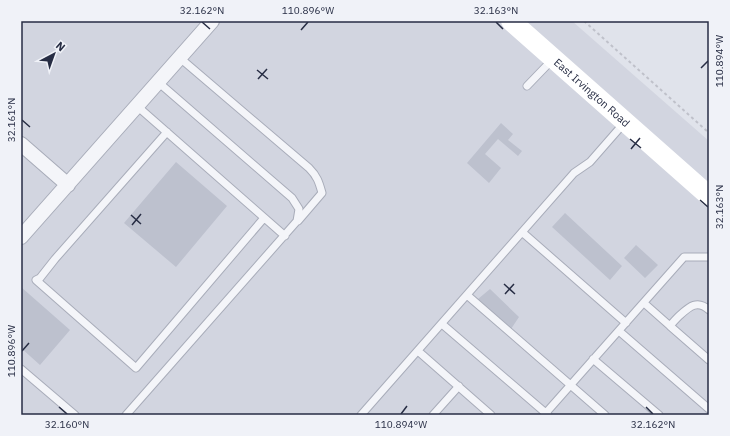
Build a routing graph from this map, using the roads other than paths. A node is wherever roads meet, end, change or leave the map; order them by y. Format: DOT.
graph roads {
  1 [pos="212,21"];
  2 [pos="511,21"];
  3 [pos="180,58"];
  4 [pos="553,59"];
  5 [pos="158,82"];
  6 [pos="527,86"];
  7 [pos="137,106"];
  8 [pos="625,122"];
  9 [pos="167,132"];
  10 [pos="21,144"];
  11 [pos="68,184"];
  12 [pos="709,196"];
  13 [pos="264,218"];
  14 [pos="298,221"];
  15 [pos="522,232"];
  16 [pos="285,236"];
  17 [pos="21,237"];
  18 [pos="709,257"];
  19 [pos="467,295"];
  20 [pos="644,303"];
  21 [pos="709,310"];
  22 [pos="626,323"];
  23 [pos="442,324"];
  24 [pos="670,326"];
  25 [pos="619,331"];
  26 [pos="418,351"];
  27 [pos="594,360"];
  28 [pos="709,360"];
  29 [pos="21,369"];
  30 [pos="458,386"];
  31 [pos="570,386"];
  32 [pos="709,409"];
  33 [pos="489,414"];
  34 [pos="546,414"];
  35 [pos="75,415"];
  36 [pos="126,415"];
  37 [pos="361,415"];
  38 [pos="433,415"];
  39 [pos="605,415"];
  40 [pos="659,415"];
  1 -- 3 [label="street"];
  2 -- 4 [label="street, East Irvington Road"];
  3 -- 5 [label="street"];
  3 -- 14 [label="lane"];
  4 -- 6 [label="lane"];
  4 -- 8 [label="street, East Irvington Road"];
  5 -- 7 [label="street"];
  5 -- 14 [label="lane"];
  7 -- 9 [label="lane"];
  7 -- 11 [label="street"];
  8 -- 12 [label="street, East Irvington Road"];
  8 -- 15 [label="lane"];
  9 -- 13 [label="lane"];
  9 -- 13 [label="lane"];
  10 -- 11 [label="street"];
  11 -- 17 [label="street"];
  13 -- 16 [label="lane"];
  14 -- 16 [label="lane"];
  15 -- 19 [label="lane"];
  15 -- 22 [label="lane"];
  16 -- 36 [label="lane"];
  18 -- 20 [label="lane"];
  19 -- 23 [label="lane"];
  19 -- 31 [label="lane"];
  20 -- 22 [label="lane"];
  20 -- 24 [label="lane"];
  21 -- 24 [label="lane"];
  22 -- 25 [label="lane"];
  23 -- 26 [label="lane"];
  23 -- 34 [label="lane"];
  24 -- 28 [label="lane"];
  25 -- 27 [label="lane"];
  25 -- 32 [label="lane"];
  26 -- 30 [label="lane"];
  26 -- 37 [label="lane"];
  27 -- 31 [label="lane"];
  27 -- 40 [label="lane"];
  29 -- 35 [label="lane"];
  30 -- 33 [label="lane"];
  30 -- 38 [label="lane"];
  31 -- 34 [label="lane"];
  31 -- 39 [label="lane"];
}
